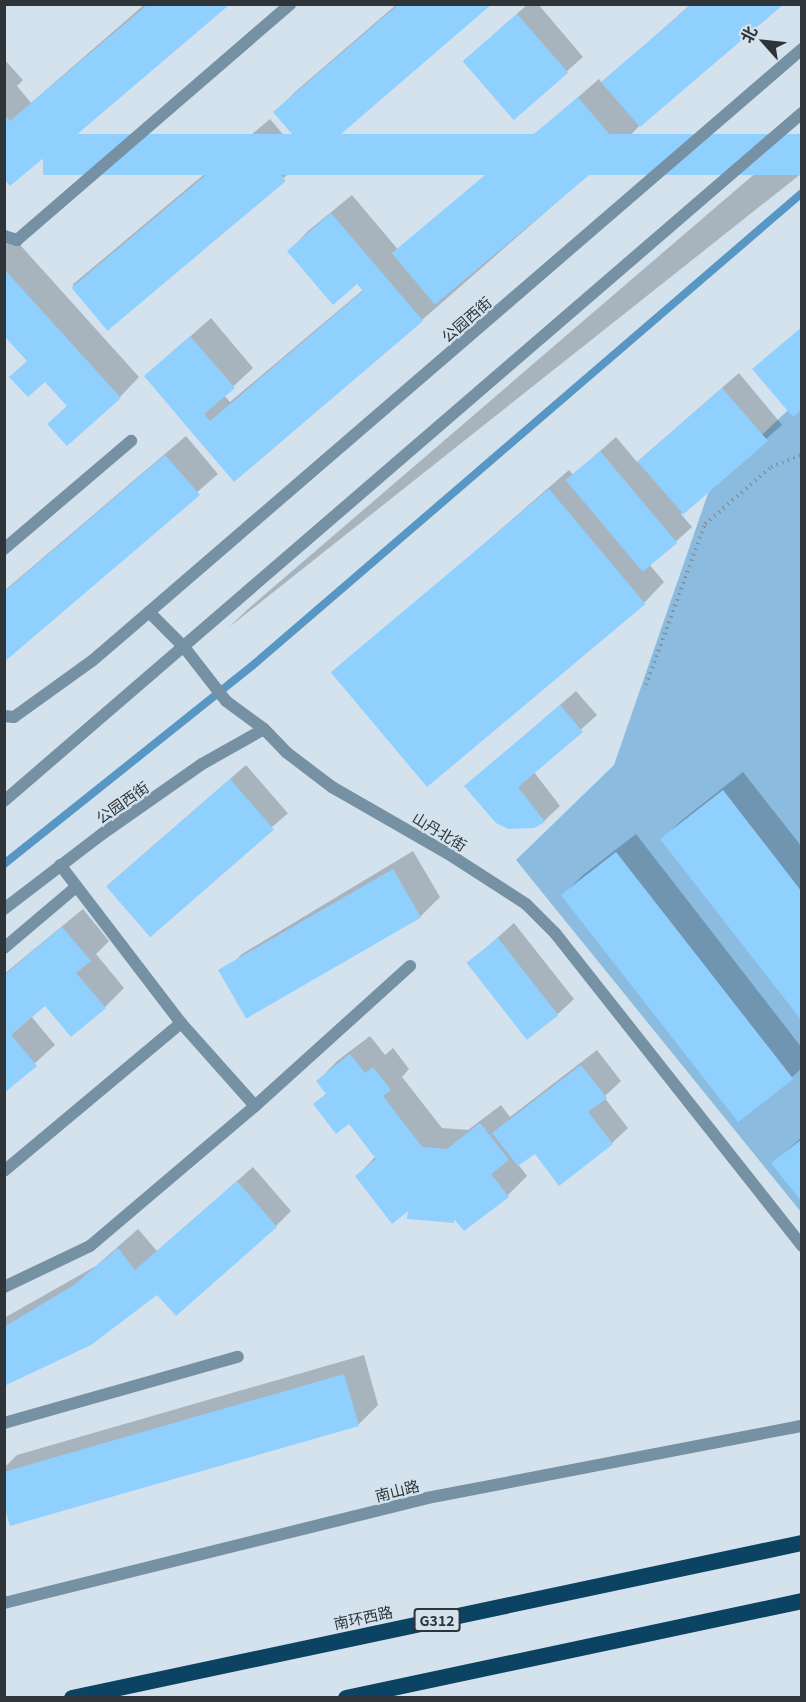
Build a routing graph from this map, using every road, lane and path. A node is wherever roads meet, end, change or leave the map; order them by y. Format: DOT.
graph roads {
  1 [pos="290,4"];
  2 [pos="801,49"];
  3 [pos="801,112"];
  4 [pos="4,236"];
  5 [pos="131,441"];
  6 [pos="801,455"];
  7 [pos="4,549"];
  8 [pos="149,612"];
  9 [pos="184,647"];
  10 [pos="646,685"];
  11 [pos="4,716"];
  12 [pos="264,729"];
  13 [pos="4,801"];
  14 [pos="60,865"];
  15 [pos="76,886"];
  16 [pos="4,909"];
  17 [pos="4,948"];
  18 [pos="410,966"];
  19 [pos="181,1023"];
  20 [pos="255,1106"];
  21 [pos="4,1171"];
  22 [pos="801,1246"];
  23 [pos="4,1287"];
  24 [pos="238,1357"];
  25 [pos="4,1423"];
  26 [pos="801,1426"];
  27 [pos="801,1543"];
  28 [pos="801,1601"];
  29 [pos="4,1603"];
  30 [pos="72,1698"];
  31 [pos="346,1698"];
  1 -- 4 [label="street"];
  2 -- 8 [label="street, 公园西街"];
  3 -- 9 [label="street"];
  5 -- 7 [label="street"];
  6 -- 10 [label="path"];
  8 -- 9 [label="street, 山丹北街"];
  8 -- 11 [label="street"];
  9 -- 12 [label="street, 山丹北街"];
  9 -- 13 [label="street"];
  12 -- 14 [label="street, 公园西街"];
  12 -- 22 [label="street, 山丹北街"];
  14 -- 15 [label="street"];
  14 -- 16 [label="street, 公园西街"];
  15 -- 17 [label="street"];
  15 -- 19 [label="street"];
  18 -- 20 [label="street"];
  19 -- 20 [label="street"];
  19 -- 21 [label="street"];
  20 -- 23 [label="street"];
  24 -- 25 [label="street"];
  26 -- 29 [label="street, 南山路"];
  27 -- 30 [label="highway, 南环西路 / G312"];
  28 -- 31 [label="highway"];
}
